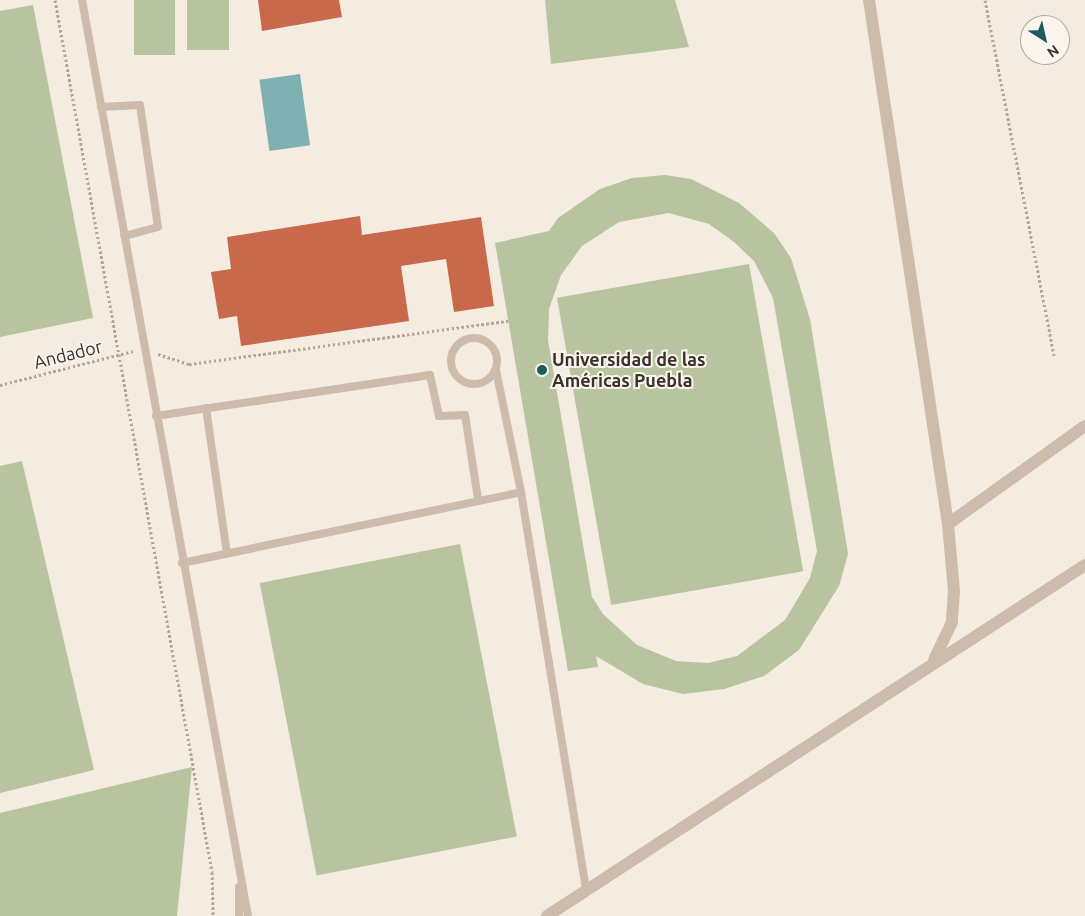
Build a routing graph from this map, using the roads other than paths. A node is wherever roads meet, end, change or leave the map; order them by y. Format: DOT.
graph roads {
  1 [pos="82,0"];
  2 [pos="869,0"];
  3 [pos="101,107"];
  4 [pos="124,236"];
  5 [pos="496,370"];
  6 [pos="206,408"];
  7 [pos="156,416"];
  8 [pos="1085,426"];
  9 [pos="521,492"];
  10 [pos="478,499"];
  11 [pos="948,524"];
  12 [pos="228,553"];
  13 [pos="182,563"];
  14 [pos="1085,565"];
  15 [pos="934,660"];
  16 [pos="239,870"];
  17 [pos="586,890"];
  18 [pos="239,916"];
  19 [pos="248,916"];
  20 [pos="547,916"];
  1 -- 3 [label="lane"];
  2 -- 11 [label="street"];
  3 -- 4 [label="lane"];
  3 -- 4 [label="lane"];
  4 -- 7 [label="lane"];
  5 -- 5 [label="lane"];
  5 -- 9 [label="lane"];
  6 -- 7 [label="lane"];
  6 -- 10 [label="lane"];
  6 -- 12 [label="lane"];
  7 -- 13 [label="lane"];
  8 -- 11 [label="street"];
  9 -- 10 [label="lane"];
  9 -- 17 [label="lane"];
  10 -- 12 [label="lane"];
  11 -- 15 [label="street"];
  12 -- 13 [label="lane"];
  13 -- 16 [label="lane"];
  14 -- 15 [label="street"];
  15 -- 17 [label="street"];
  16 -- 18 [label="lane"];
  16 -- 19 [label="lane"];
  17 -- 20 [label="street"];
}
